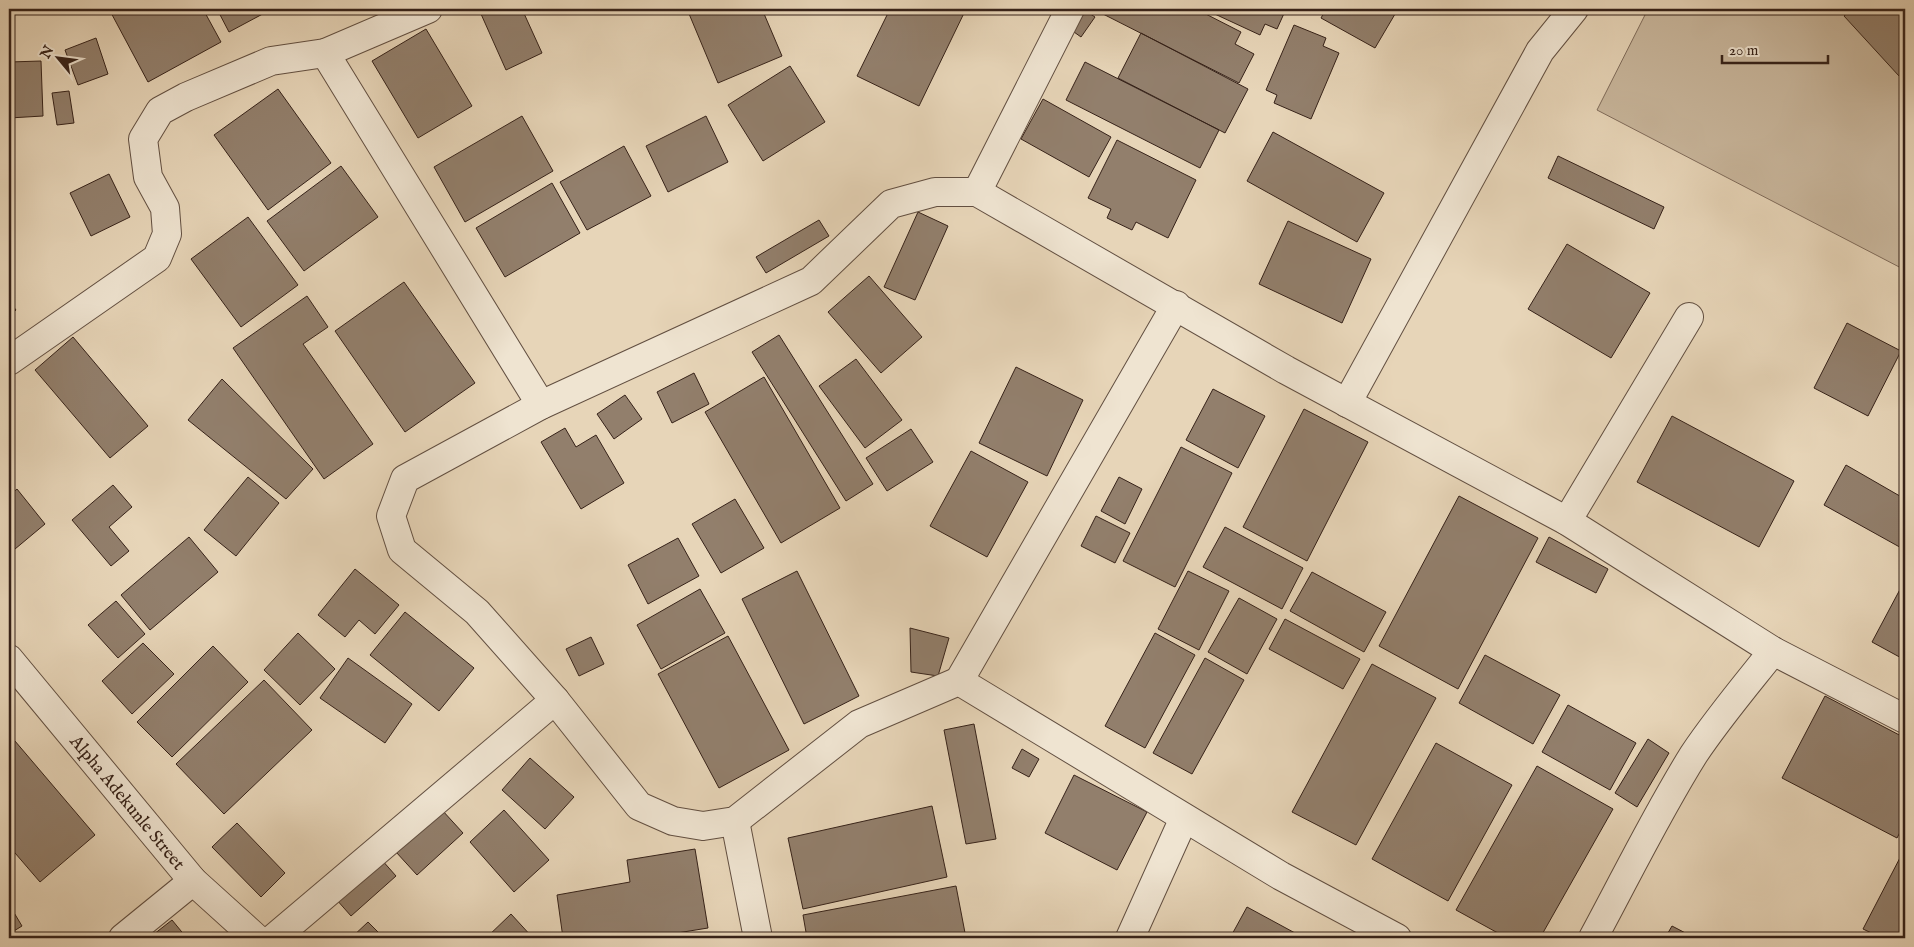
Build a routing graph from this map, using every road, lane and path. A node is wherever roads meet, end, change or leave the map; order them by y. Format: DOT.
graph roads {
  1 [pos="428,9"];
  2 [pos="1070,9"];
  3 [pos="1574,9"];
  4 [pos="325,53"];
  5 [pos="977,192"];
  6 [pos="1176,305"];
  7 [pos="1689,317"];
  8 [pos="9,361"];
  9 [pos="1347,403"];
  10 [pos="541,405"];
  11 [pos="1567,521"];
  12 [pos="1774,651"];
  13 [pos="9,659"];
  14 [pos="959,681"];
  15 [pos="555,700"];
  16 [pos="1905,719"];
  17 [pos="1184,818"];
  18 [pos="734,821"];
  19 [pos="193,881"];
  20 [pos="123,938"];
  21 [pos="256,938"];
  22 [pos="274,938"];
  23 [pos="758,938"];
  24 [pos="1130,938"];
  25 [pos="1397,938"];
  26 [pos="1593,938"];
  1 -- 4 [label="street"];
  2 -- 5 [label="street"];
  3 -- 9 [label="street"];
  4 -- 8 [label="street"];
  4 -- 10 [label="street"];
  5 -- 6 [label="street"];
  5 -- 10 [label="street"];
  6 -- 9 [label="street"];
  6 -- 14 [label="street"];
  7 -- 11 [label="street"];
  9 -- 11 [label="street"];
  10 -- 15 [label="street"];
  11 -- 12 [label="street"];
  12 -- 16 [label="street"];
  12 -- 26 [label="street"];
  13 -- 19 [label="street, Alpha Adekunle Street"];
  14 -- 17 [label="street"];
  14 -- 18 [label="street"];
  15 -- 18 [label="street"];
  15 -- 22 [label="street"];
  17 -- 24 [label="street"];
  17 -- 25 [label="street"];
  18 -- 23 [label="street"];
  19 -- 20 [label="street"];
  19 -- 21 [label="street, Alpha Adekunle Street"];
}
